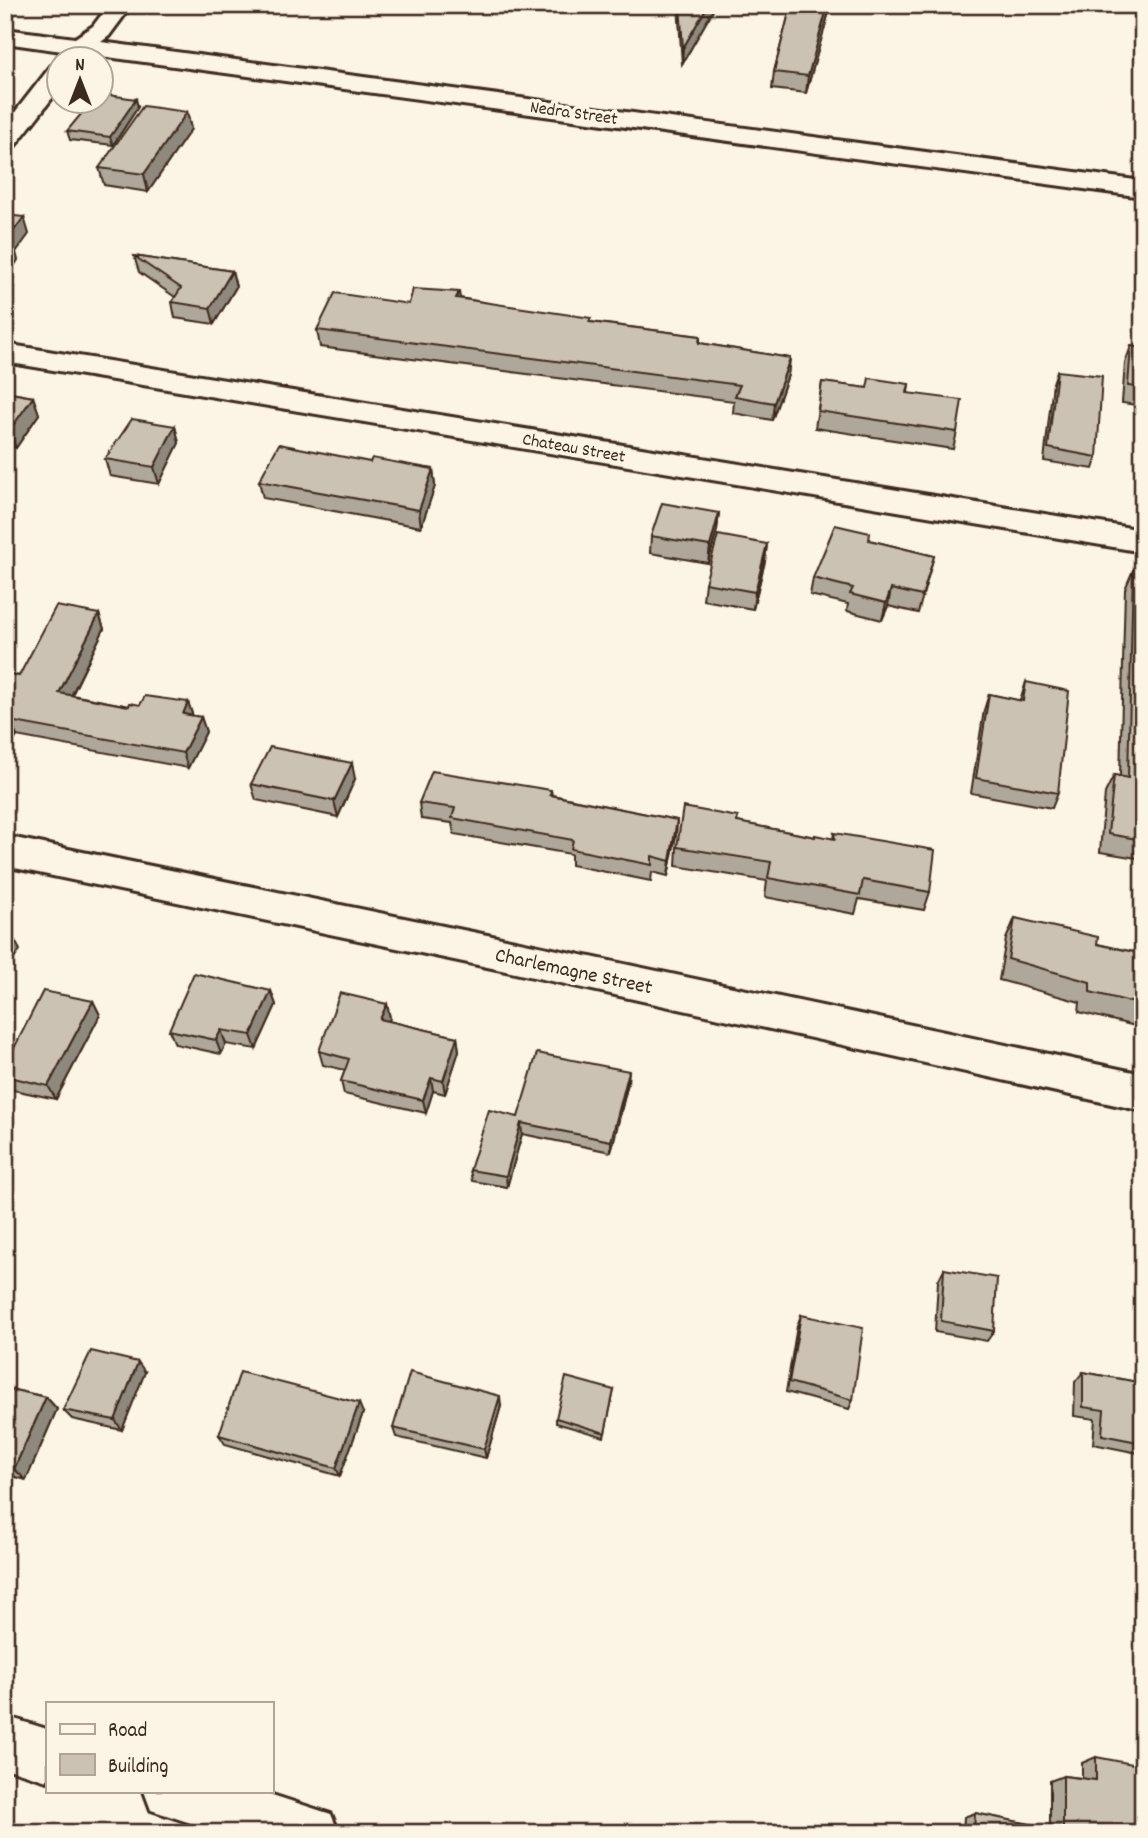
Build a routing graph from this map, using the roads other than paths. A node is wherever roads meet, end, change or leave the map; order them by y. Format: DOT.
graph roads {
  1 [pos="121,5"];
  2 [pos="5,36"];
  3 [pos="46,46"];
  4 [pos="83,46"];
  5 [pos="116,58"];
  6 [pos="46,89"];
  7 [pos="5,142"];
  8 [pos="1143,189"];
  9 [pos="5,353"];
  10 [pos="1143,541"];
  11 [pos="5,850"];
  12 [pos="1143,1093"];
  13 [pos="5,1742"];
  14 [pos="46,1755"];
  15 [pos="173,1792"];
  16 [pos="312,1833"];
  1 -- 4 [label="street"];
  2 -- 3 [label="street, Nedra Street"];
  5 -- 8 [label="street, Nedra Street"];
  6 -- 7 [label="street"];
  9 -- 10 [label="street, Chateau Street"];
  11 -- 12 [label="street, Charlemagne Street"];
  13 -- 14 [label="street"];
  15 -- 16 [label="street"];
}
